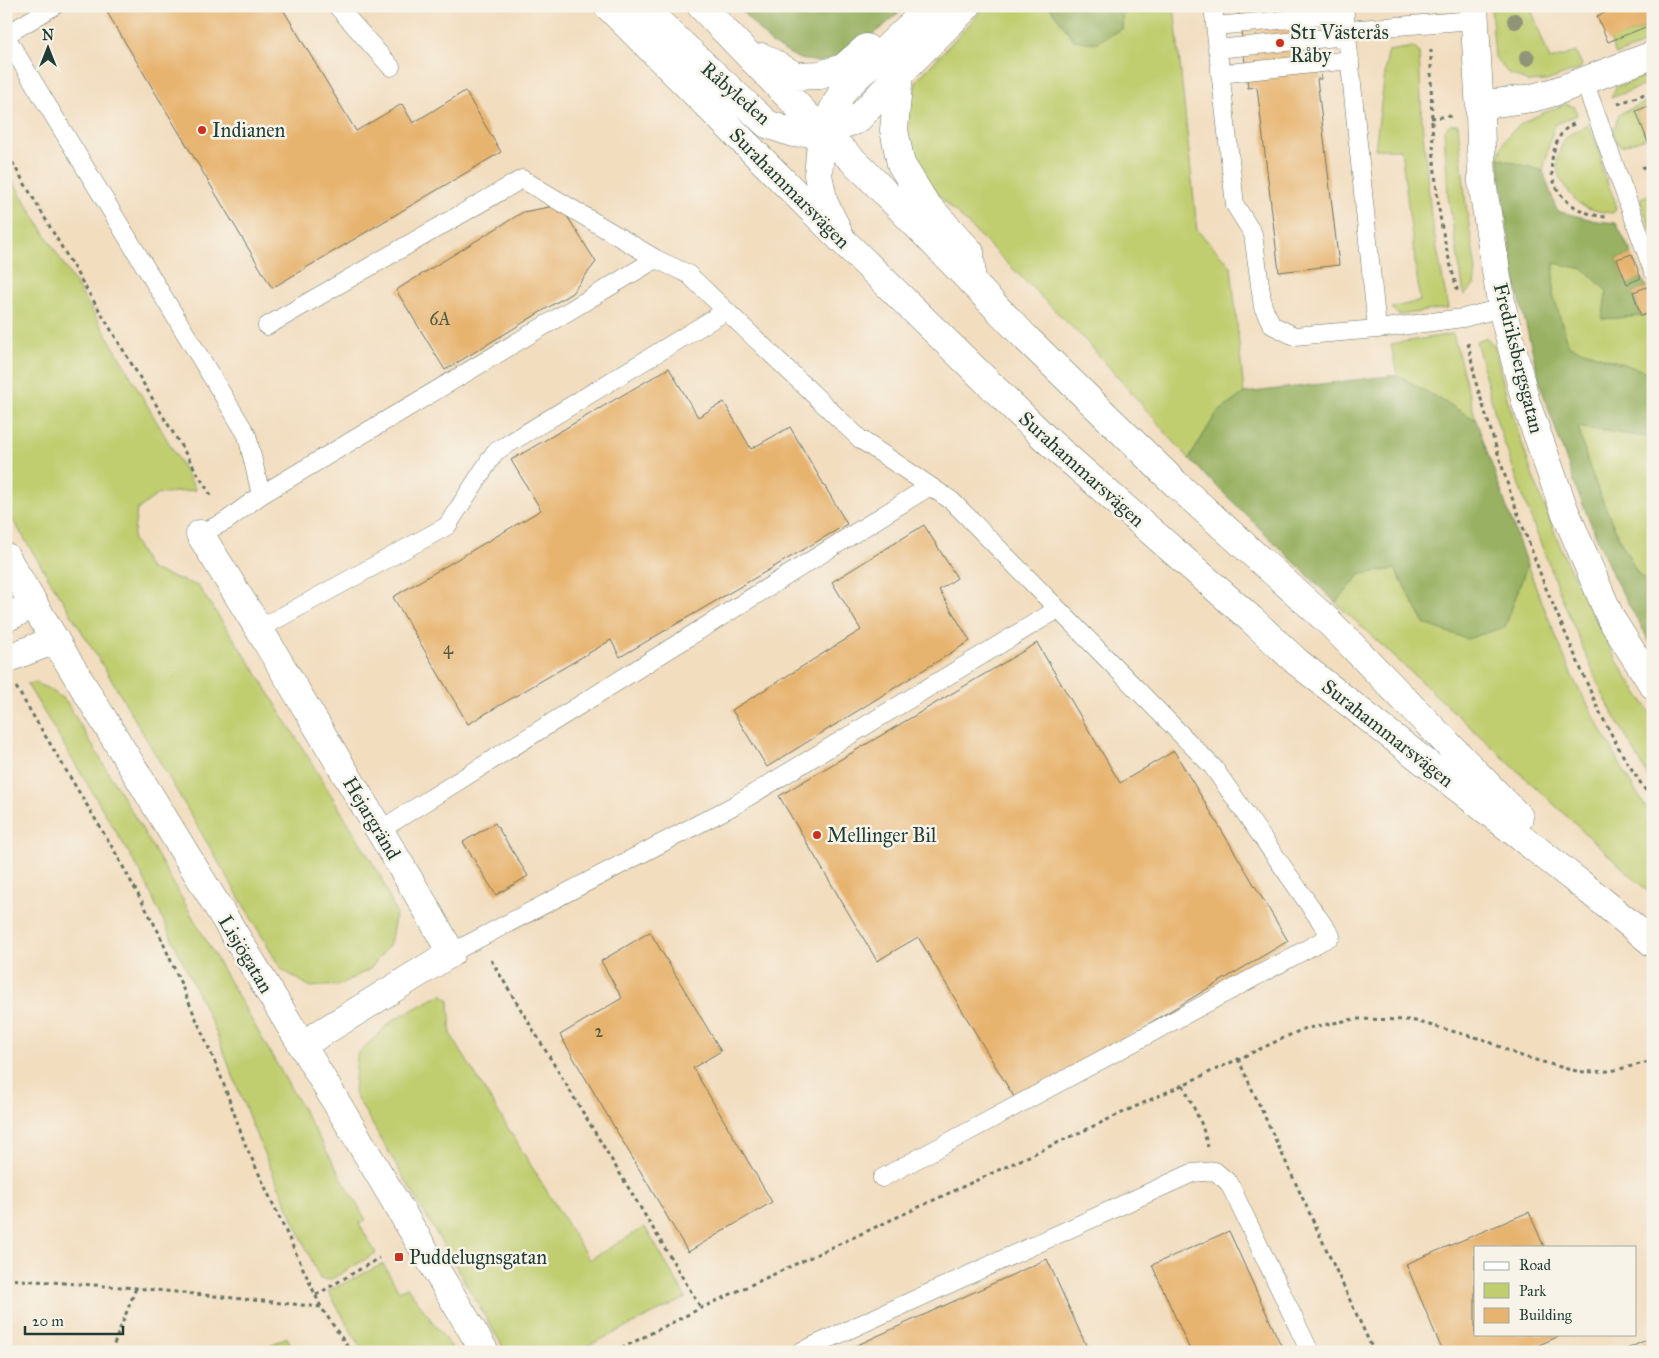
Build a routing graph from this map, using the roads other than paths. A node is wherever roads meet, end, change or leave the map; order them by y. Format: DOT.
graph roads {
  1 [pos="54,6"];
  2 [pos="337,6"];
  3 [pos="701,6"];
  4 [pos="967,6"];
  5 [pos="1212,6"];
  6 [pos="610,8"];
  7 [pos="924,13"];
  8 [pos="1474,13"];
  9 [pos="1346,21"];
  10 [pos="1215,26"];
  11 [pos="6,36"];
  12 [pos="730,36"];
  13 [pos="1217,49"];
  14 [pos="1653,55"];
  15 [pos="1350,60"];
  16 [pos="391,67"];
  17 [pos="899,74"];
  18 [pos="1220,74"];
  19 [pos="1584,81"];
  20 [pos="1480,106"];
  21 [pos="822,131"];
  22 [pos="843,241"];
  23 [pos="656,259"];
  24 [pos="1653,271"];
  25 [pos="972,282"];
  26 [pos="1502,308"];
  27 [pos="726,311"];
  28 [pos="267,326"];
  29 [pos="1377,329"];
  30 [pos="930,486"];
  31 [pos="260,495"];
  32 [pos="200,534"];
  33 [pos="6,557"];
  34 [pos="34,604"];
  35 [pos="1058,609"];
  36 [pos="6,618"];
  37 [pos="260,629"];
  38 [pos="55,640"];
  39 [pos="9,669"];
  40 [pos="1653,686"];
  41 [pos="380,830"];
  42 [pos="1591,892"];
  43 [pos="1653,944"];
  44 [pos="451,953"];
  45 [pos="302,1045"];
  46 [pos="882,1178"];
  47 [pos="485,1352"];
  48 [pos="800,1352"];
  49 [pos="1310,1352"];
  1 -- 11 [label="lane"];
  2 -- 16 [label="lane"];
  3 -- 12 [label="main road, Surahammarsvägen"];
  4 -- 17 [label="main road, Råbyleden"];
  5 -- 10 [label="lane"];
  6 -- 21 [label="main road, Råbyleden"];
  6 -- 22 [label="main road, Surahammarsvägen"];
  7 -- 12 [label="main road"];
  7 -- 21 [label="main road"];
  8 -- 9 [label="lane"];
  8 -- 20 [label="main road, Fredriksbergsgatan"];
  9 -- 10 [label="lane"];
  9 -- 13 [label="lane"];
  9 -- 15 [label="lane"];
  10 -- 13 [label="lane"];
  11 -- 31 [label="lane"];
  12 -- 21 [label="main road, Surahammarsvägen"];
  13 -- 18 [label="lane"];
  14 -- 19 [label="main road"];
  15 -- 18 [label="lane"];
  15 -- 29 [label="lane"];
  17 -- 21 [label="main road, Råbyleden"];
  17 -- 25 [label="main road"];
  18 -- 29 [label="lane"];
  19 -- 20 [label="main road"];
  19 -- 24 [label="lane"];
  20 -- 26 [label="main road, Fredriksbergsgatan"];
  21 -- 22 [label="main road"];
  21 -- 25 [label="main road, Surahammarsvägen"];
  22 -- 42 [label="main road, Surahammarsvägen"];
  23 -- 27 [label="lane"];
  23 -- 28 [label="lane"];
  23 -- 31 [label="lane"];
  25 -- 42 [label="main road, Surahammarsvägen"];
  26 -- 29 [label="lane"];
  26 -- 40 [label="main road, Fredriksbergsgatan"];
  27 -- 30 [label="lane"];
  27 -- 37 [label="lane"];
  30 -- 35 [label="lane"];
  30 -- 41 [label="lane"];
  31 -- 32 [label="lane"];
  32 -- 37 [label="main road, Hejargränd"];
  33 -- 34 [label="main road, Lisjögatan"];
  34 -- 36 [label="main road"];
  34 -- 38 [label="main road, Lisjögatan"];
  35 -- 44 [label="lane"];
  35 -- 46 [label="lane"];
  37 -- 41 [label="main road, Hejargränd"];
  38 -- 39 [label="main road"];
  38 -- 45 [label="main road, Lisjögatan"];
  41 -- 44 [label="main road, Hejargränd"];
  42 -- 43 [label="main road, Surahammarsvägen"];
  44 -- 45 [label="main road"];
  45 -- 47 [label="main road, Lisjögatan"];
  48 -- 49 [label="lane"];
}
